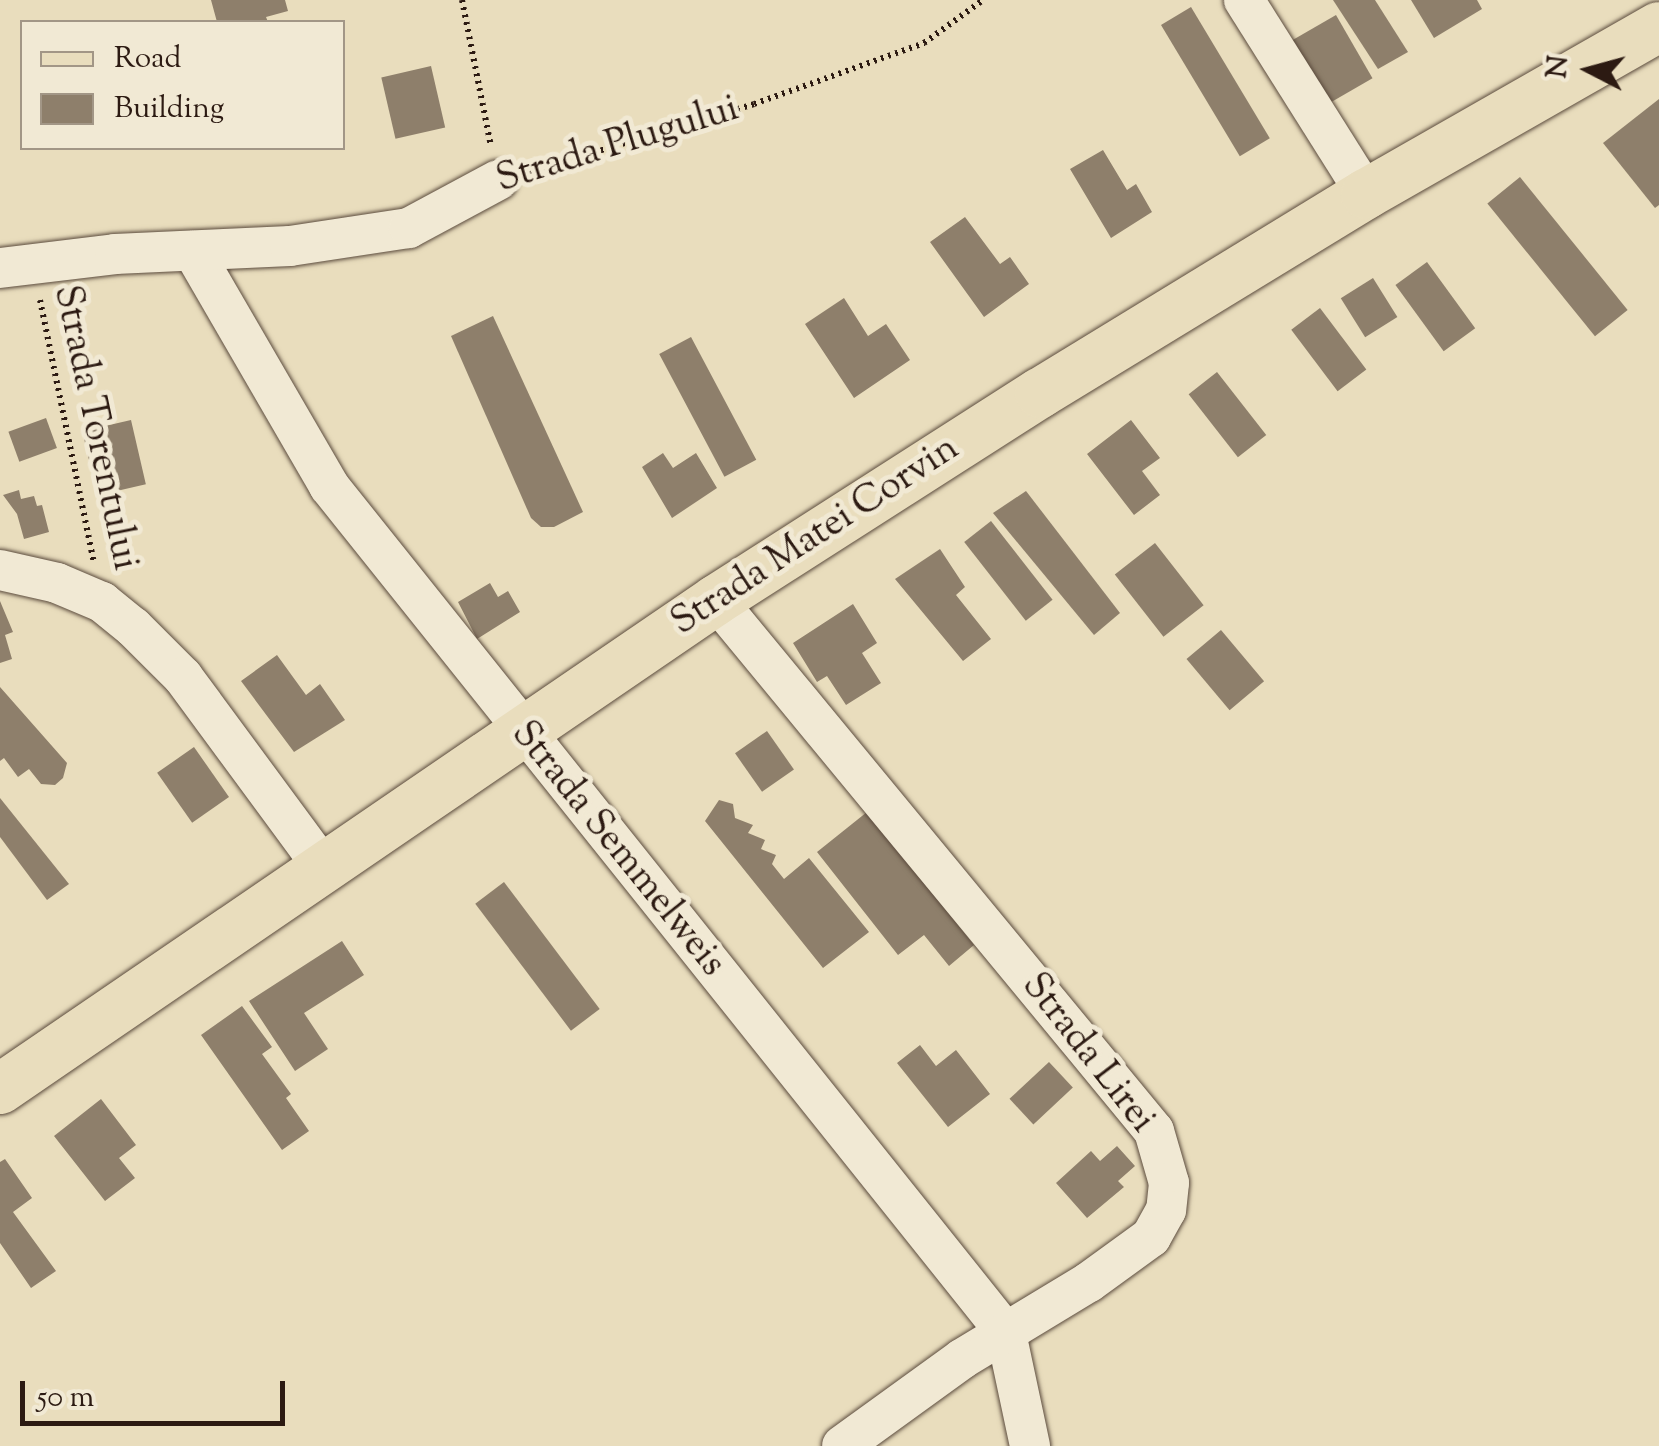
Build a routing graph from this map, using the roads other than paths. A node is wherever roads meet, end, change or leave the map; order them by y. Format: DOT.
graph roads {
  1 [pos="1244,0"];
  2 [pos="1659,27"];
  3 [pos="498,180"];
  4 [pos="1366,194"];
  5 [pos="194,251"];
  6 [pos="16,267"];
  7 [pos="0,570"];
  8 [pos="716,600"];
  9 [pos="524,734"];
  10 [pos="324,868"];
  11 [pos="0,1089"];
  12 [pos="1006,1332"];
  13 [pos="842,1446"];
  14 [pos="1030,1446"];
  1 -- 4 [label="street"];
  2 -- 4 [label="main road, Strada Matei Corvin"];
  3 -- 5 [label="street, Strada Plugului"];
  4 -- 8 [label="main road, Strada Matei Corvin"];
  5 -- 6 [label="street, Strada Plugului"];
  5 -- 9 [label="street, Strada Semmelweis"];
  7 -- 10 [label="street"];
  8 -- 9 [label="main road, Strada Matei Corvin"];
  8 -- 12 [label="street, Strada Lirei"];
  9 -- 10 [label="main road, Strada Matei Corvin"];
  9 -- 12 [label="street, Strada Semmelweis"];
  10 -- 11 [label="main road, Strada Matei Corvin"];
  12 -- 13 [label="street, Strada Lirei"];
  12 -- 14 [label="street, Strada Semmelweis"];
}
